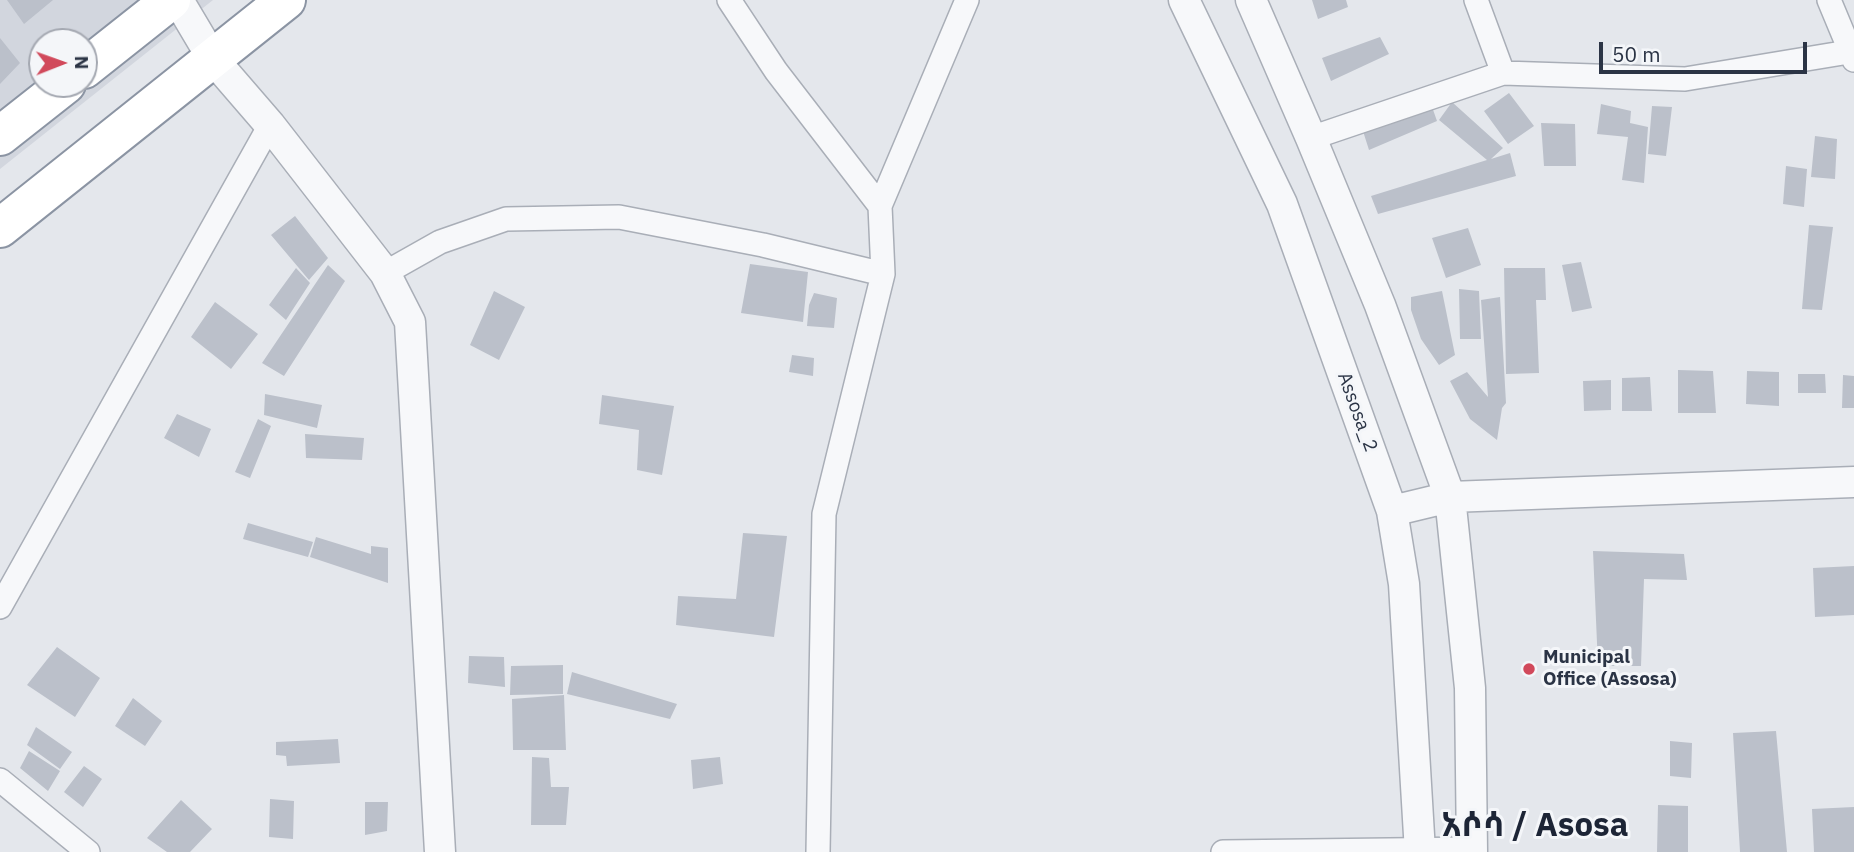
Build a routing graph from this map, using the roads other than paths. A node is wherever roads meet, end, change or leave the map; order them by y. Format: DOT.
graph roads {
  1 [pos="171,0"];
  2 [pos="178,0"];
  3 [pos="286,0"];
  4 [pos="729,0"];
  5 [pos="967,0"];
  6 [pos="1184,0"];
  7 [pos="1251,0"];
  8 [pos="1476,0"];
  9 [pos="1829,0"];
  10 [pos="1853,54"];
  11 [pos="98,58"];
  12 [pos="213,59"];
  13 [pos="1503,73"];
  14 [pos="48,98"];
  15 [pos="270,125"];
  16 [pos="0,136"];
  17 [pos="1311,138"];
  18 [pos="880,206"];
  19 [pos="0,228"];
  20 [pos="385,273"];
  21 [pos="883,274"];
  22 [pos="1854,482"];
  23 [pos="1450,497"];
  24 [pos="1392,511"];
  25 [pos="0,607"];
  26 [pos="0,780"];
  27 [pos="1420,851"];
  28 [pos="1472,851"];
  29 [pos="88,852"];
  30 [pos="440,852"];
  31 [pos="818,852"];
  32 [pos="1223,852"];
  1 -- 11 [label="highway"];
  2 -- 12 [label="street"];
  3 -- 12 [label="highway"];
  4 -- 18 [label="street"];
  5 -- 18 [label="street"];
  6 -- 24 [label="street, Assosa_2"];
  7 -- 17 [label="street"];
  8 -- 13 [label="street"];
  9 -- 10 [label="street"];
  10 -- 13 [label="street"];
  12 -- 15 [label="street"];
  12 -- 19 [label="highway"];
  13 -- 17 [label="street"];
  14 -- 16 [label="highway"];
  15 -- 20 [label="street"];
  15 -- 25 [label="street"];
  17 -- 23 [label="street"];
  18 -- 21 [label="street"];
  20 -- 21 [label="street"];
  20 -- 30 [label="street"];
  21 -- 31 [label="street"];
  22 -- 23 [label="street"];
  23 -- 24 [label="street"];
  23 -- 28 [label="street"];
  24 -- 27 [label="street, Assosa_2"];
  26 -- 29 [label="street"];
  27 -- 28 [label="street"];
  27 -- 32 [label="street"];
}
